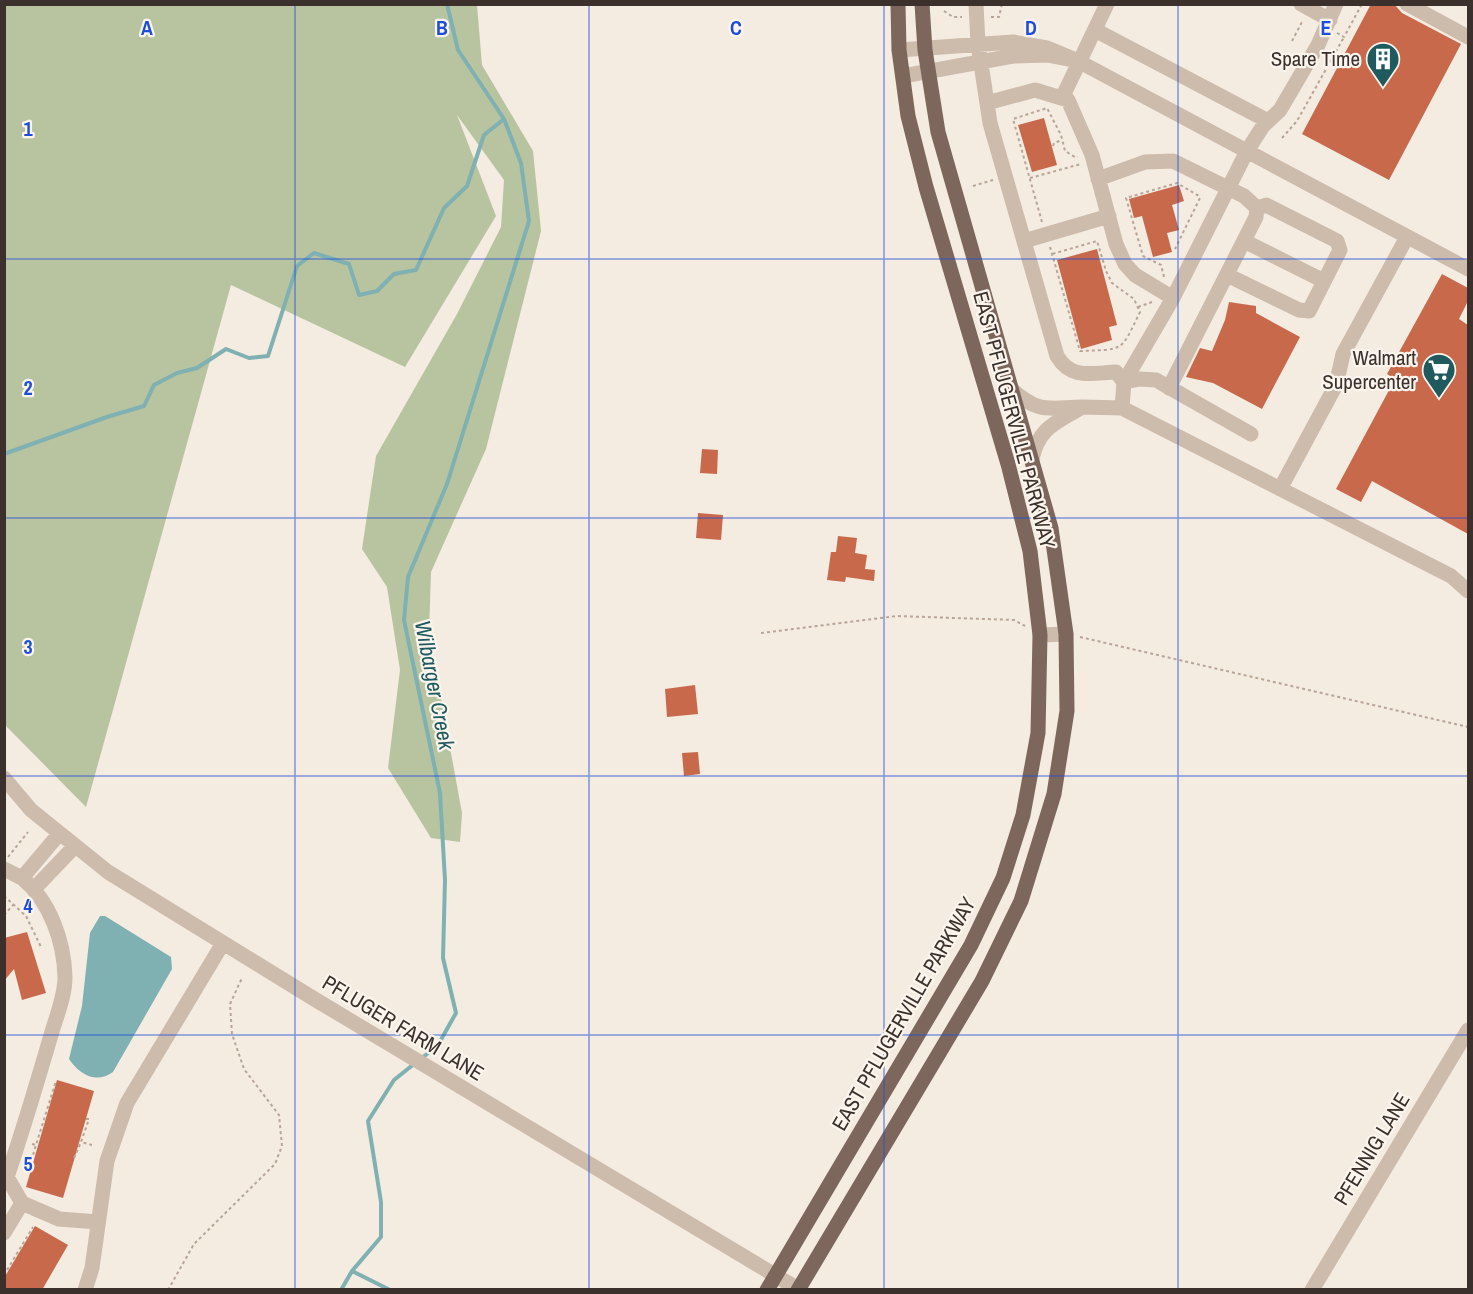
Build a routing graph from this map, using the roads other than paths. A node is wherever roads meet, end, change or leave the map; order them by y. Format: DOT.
graph roads {
  1 [pos="898,4"];
  2 [pos="922,4"];
  3 [pos="976,4"];
  4 [pos="1107,4"];
  5 [pos="1336,4"];
  6 [pos="1407,4"];
  7 [pos="1303,10"];
  8 [pos="1331,25"];
  9 [pos="1095,30"];
  10 [pos="1468,37"];
  11 [pos="978,44"];
  12 [pos="899,50"];
  13 [pos="925,50"];
  14 [pos="981,61"];
  15 [pos="1078,61"];
  16 [pos="928,73"];
  17 [pos="903,76"];
  18 [pos="1062,98"];
  19 [pos="987,103"];
  20 [pos="1268,121"];
  21 [pos="1247,151"];
  22 [pos="1098,179"];
  23 [pos="1228,189"];
  24 [pos="1257,208"];
  25 [pos="1108,216"];
  26 [pos="1407,237"];
  27 [pos="1024,241"];
  28 [pos="1244,241"];
  29 [pos="1468,269"];
  30 [pos="1227,275"];
  31 [pos="1324,281"];
  32 [pos="1173,298"];
  33 [pos="1124,382"];
  34 [pos="1169,388"];
  35 [pos="1012,390"];
  36 [pos="1082,407"];
  37 [pos="1122,408"];
  38 [pos="1251,434"];
  39 [pos="1032,459"];
  40 [pos="1280,489"];
  41 [pos="1468,591"];
  42 [pos="1066,634"];
  43 [pos="1040,635"];
  44 [pos="4,778"];
  45 [pos="59,834"];
  46 [pos="75,846"];
  47 [pos="4,869"];
  48 [pos="22,878"];
  49 [pos="35,888"];
  50 [pos="223,943"];
  51 [pos="1468,1030"];
  52 [pos="22,1203"];
  53 [pos="98,1222"];
  54 [pos="4,1233"];
  55 [pos="771,1283"];
  56 [pos="85,1290"];
  57 [pos="798,1290"];
  58 [pos="1312,1290"];
  1 -- 12 [label="main road, EAST PFLUGERVILLE PARKWAY"];
  2 -- 13 [label="main road, EAST PFLUGERVILLE PARKWAY"];
  3 -- 11 [label="street"];
  4 -- 9 [label="street"];
  5 -- 8 [label="street"];
  6 -- 10 [label="street"];
  7 -- 8 [label="street"];
  8 -- 20 [label="street"];
  9 -- 15 [label="street"];
  9 -- 20 [label="street"];
  11 -- 13 [label="street"];
  11 -- 14 [label="street"];
  11 -- 15 [label="street"];
  12 -- 13 [label="street"];
  12 -- 17 [label="main road, EAST PFLUGERVILLE PARKWAY"];
  13 -- 16 [label="main road, EAST PFLUGERVILLE PARKWAY"];
  14 -- 15 [label="street"];
  14 -- 16 [label="street"];
  14 -- 19 [label="street"];
  15 -- 18 [label="street"];
  15 -- 21 [label="street"];
  16 -- 17 [label="street"];
  16 -- 35 [label="main road, EAST PFLUGERVILLE PARKWAY"];
  17 -- 43 [label="main road, EAST PFLUGERVILLE PARKWAY"];
  18 -- 19 [label="street"];
  18 -- 22 [label="street"];
  19 -- 27 [label="street"];
  20 -- 21 [label="street"];
  21 -- 23 [label="street"];
  21 -- 26 [label="street"];
  22 -- 23 [label="street"];
  22 -- 25 [label="street"];
  23 -- 24 [label="street"];
  23 -- 32 [label="street"];
  24 -- 28 [label="street"];
  24 -- 31 [label="street"];
  25 -- 27 [label="street"];
  25 -- 32 [label="street"];
  26 -- 29 [label="street"];
  26 -- 40 [label="street"];
  27 -- 33 [label="street"];
  28 -- 30 [label="street"];
  28 -- 31 [label="street"];
  30 -- 31 [label="street"];
  30 -- 34 [label="street"];
  32 -- 33 [label="street"];
  33 -- 34 [label="street"];
  33 -- 37 [label="street"];
  34 -- 38 [label="street"];
  35 -- 36 [label="street"];
  35 -- 39 [label="main road, EAST PFLUGERVILLE PARKWAY"];
  36 -- 37 [label="street"];
  36 -- 39 [label="street"];
  37 -- 40 [label="street"];
  39 -- 42 [label="main road, EAST PFLUGERVILLE PARKWAY"];
  40 -- 41 [label="street"];
  42 -- 43 [label="street"];
  42 -- 57 [label="main road, EAST PFLUGERVILLE PARKWAY"];
  43 -- 55 [label="main road, EAST PFLUGERVILLE PARKWAY"];
  44 -- 45 [label="street, PFLUGER FARM LANE"];
  45 -- 46 [label="street, PFLUGER FARM LANE"];
  45 -- 48 [label="street"];
  46 -- 49 [label="street"];
  46 -- 50 [label="street, PFLUGER FARM LANE"];
  47 -- 48 [label="street"];
  48 -- 49 [label="street"];
  49 -- 52 [label="street"];
  50 -- 53 [label="street"];
  50 -- 55 [label="street, PFLUGER FARM LANE"];
  51 -- 58 [label="street, PFENNIG LANE"];
  52 -- 53 [label="street"];
  52 -- 54 [label="street"];
  53 -- 56 [label="street"];
  55 -- 57 [label="street, PFLUGER FARM LANE"];
}
